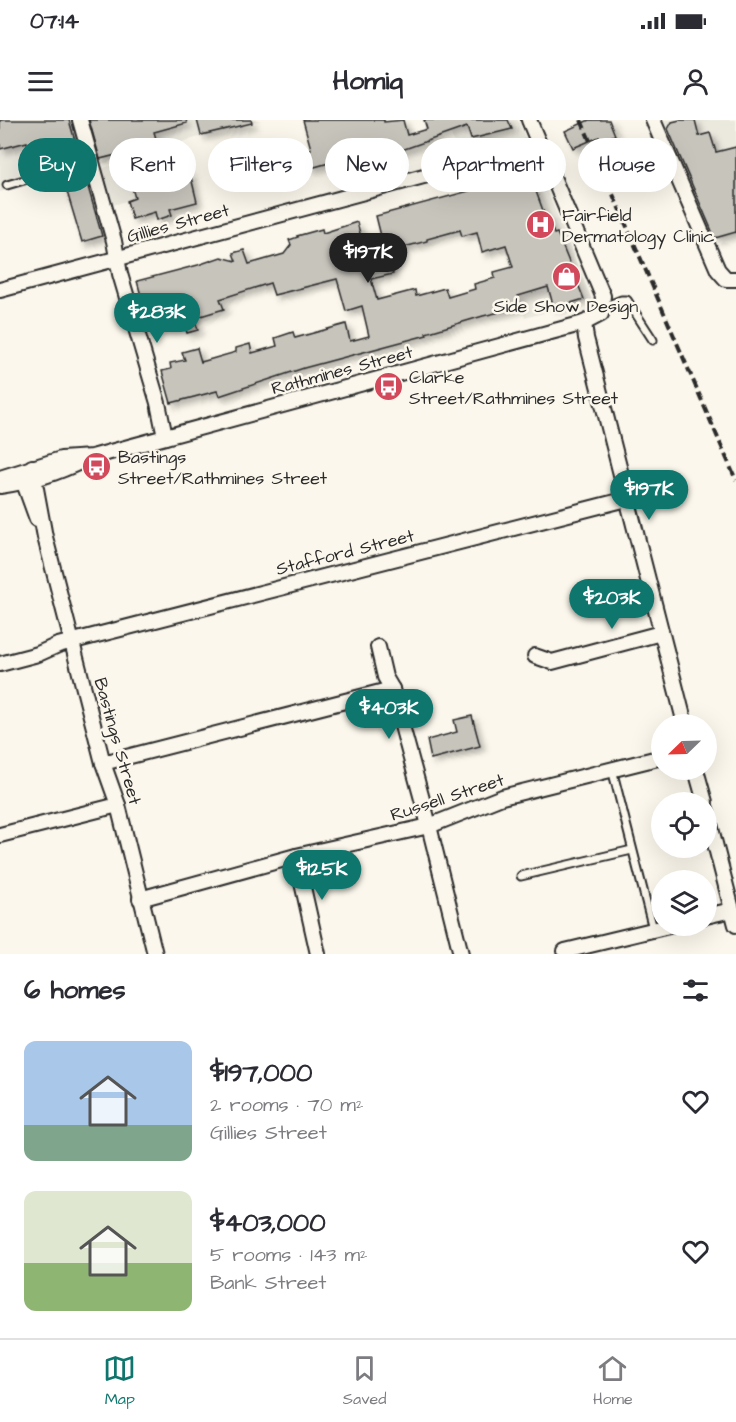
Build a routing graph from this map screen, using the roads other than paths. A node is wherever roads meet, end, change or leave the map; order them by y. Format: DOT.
graph roads {
  1 [pos="80,120"];
  2 [pos="528,120"];
  3 [pos="653,120"];
  4 [pos="536,138"];
  5 [pos="421,176"];
  6 [pos="18,182"];
  7 [pos="7,185"];
  8 [pos="559,192"];
  9 [pos="118,257"];
  10 [pos="736,279"];
  11 [pos="0,290"];
  12 [pos="601,311"];
  13 [pos="584,323"];
  14 [pos="653,340"];
  15 [pos="165,437"];
  16 [pos="28,474"];
  17 [pos="0,478"];
  18 [pos="0,486"];
  19 [pos="627,499"];
  20 [pos="661,633"];
  21 [pos="74,645"];
  22 [pos="378,647"];
  23 [pos="535,656"];
  24 [pos="0,664"];
  25 [pos="392,689"];
  26 [pos="682,714"];
  27 [pos="651,760"];
  28 [pos="103,763"];
  29 [pos="612,769"];
  30 [pos="118,805"];
  31 [pos="429,826"];
  32 [pos="0,835"];
  33 [pos="632,850"];
  34 [pos="717,852"];
  35 [pos="296,856"];
  36 [pos="521,876"];
  37 [pos="140,899"];
  38 [pos="732,910"];
  39 [pos="717,913"];
  40 [pos="651,926"];
  41 [pos="736,926"];
  42 [pos="651,930"];
  43 [pos="565,951"];
  44 [pos="155,954"];
  45 [pos="318,954"];
  46 [pos="461,954"];
  1 -- 9 [label="street"];
  2 -- 4 [label="street"];
  3 -- 10 [label="street"];
  5 -- 9 [label="street, Gillies Street"];
  6 -- 7 [label="lane"];
  8 -- 12 [label="street"];
  9 -- 11 [label="street, Gillies Street"];
  9 -- 15 [label="street"];
  12 -- 13 [label="street, Rathmines Street"];
  12 -- 14 [label="lane"];
  13 -- 15 [label="street, Rathmines Street"];
  13 -- 19 [label="street"];
  15 -- 16 [label="street, Rathmines Street"];
  16 -- 17 [label="street, Rathmines Street"];
  16 -- 18 [label="street, Rathmines Street"];
  16 -- 21 [label="street, Bastings Street"];
  19 -- 20 [label="street"];
  19 -- 21 [label="street, Stafford Street"];
  20 -- 23 [label="street"];
  20 -- 26 [label="street"];
  21 -- 24 [label="street, Stafford Street"];
  21 -- 28 [label="street, Bastings Street"];
  22 -- 25 [label="street"];
  25 -- 28 [label="street"];
  25 -- 31 [label="street"];
  27 -- 29 [label="street, Russell Street"];
  28 -- 30 [label="street, Bastings Street"];
  29 -- 31 [label="street, Russell Street"];
  29 -- 33 [label="lane"];
  30 -- 32 [label="street"];
  30 -- 37 [label="street, Bastings Street"];
  31 -- 35 [label="street, Russell Street"];
  31 -- 46 [label="street"];
  33 -- 36 [label="lane"];
  33 -- 40 [label="lane"];
  34 -- 38 [label="street"];
  35 -- 37 [label="street, Russell Street"];
  35 -- 45 [label="street"];
  37 -- 44 [label="street, Bastings Street"];
  38 -- 39 [label="street"];
  38 -- 41 [label="street"];
  42 -- 43 [label="street"];
}
